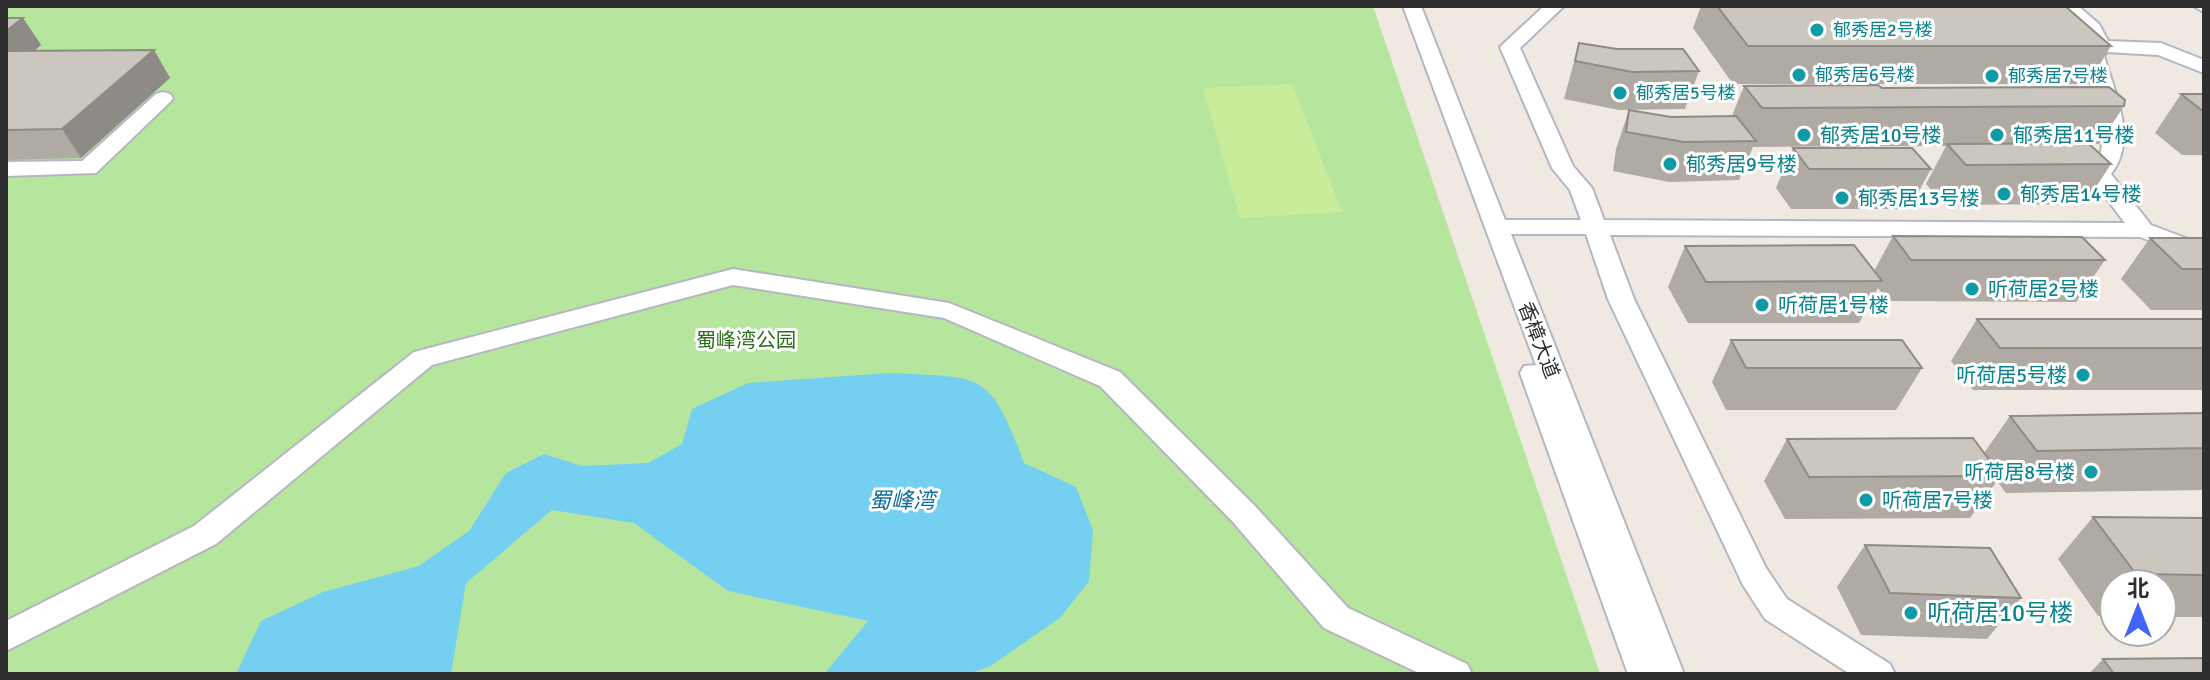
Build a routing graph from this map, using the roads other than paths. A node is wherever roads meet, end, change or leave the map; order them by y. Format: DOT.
graph roads {
  1 [pos="1396,6"];
  2 [pos="1412,6"];
  3 [pos="1555,6"];
  4 [pos="2067,6"];
  5 [pos="2102,46"];
  6 [pos="2204,67"];
  7 [pos="163,98"];
  8 [pos="6,169"];
  9 [pos="1496,227"];
  10 [pos="1595,227"];
  11 [pos="2143,230"];
  12 [pos="2204,254"];
  13 [pos="6,637"];
  14 [pos="1455,674"];
  15 [pos="1645,674"];
  16 [pos="1667,674"];
  17 [pos="1878,674"];
  1 -- 15 [label="street, 香樟大道"];
  2 -- 9 [label="street, 香樟大道"];
  3 -- 10 [label="street"];
  4 -- 5 [label="street"];
  5 -- 6 [label="street"];
  5 -- 11 [label="street"];
  7 -- 8 [label="street"];
  9 -- 10 [label="street"];
  9 -- 16 [label="street, 香樟大道"];
  10 -- 11 [label="street"];
  10 -- 17 [label="street"];
  11 -- 12 [label="street"];
  13 -- 14 [label="street"];
}
